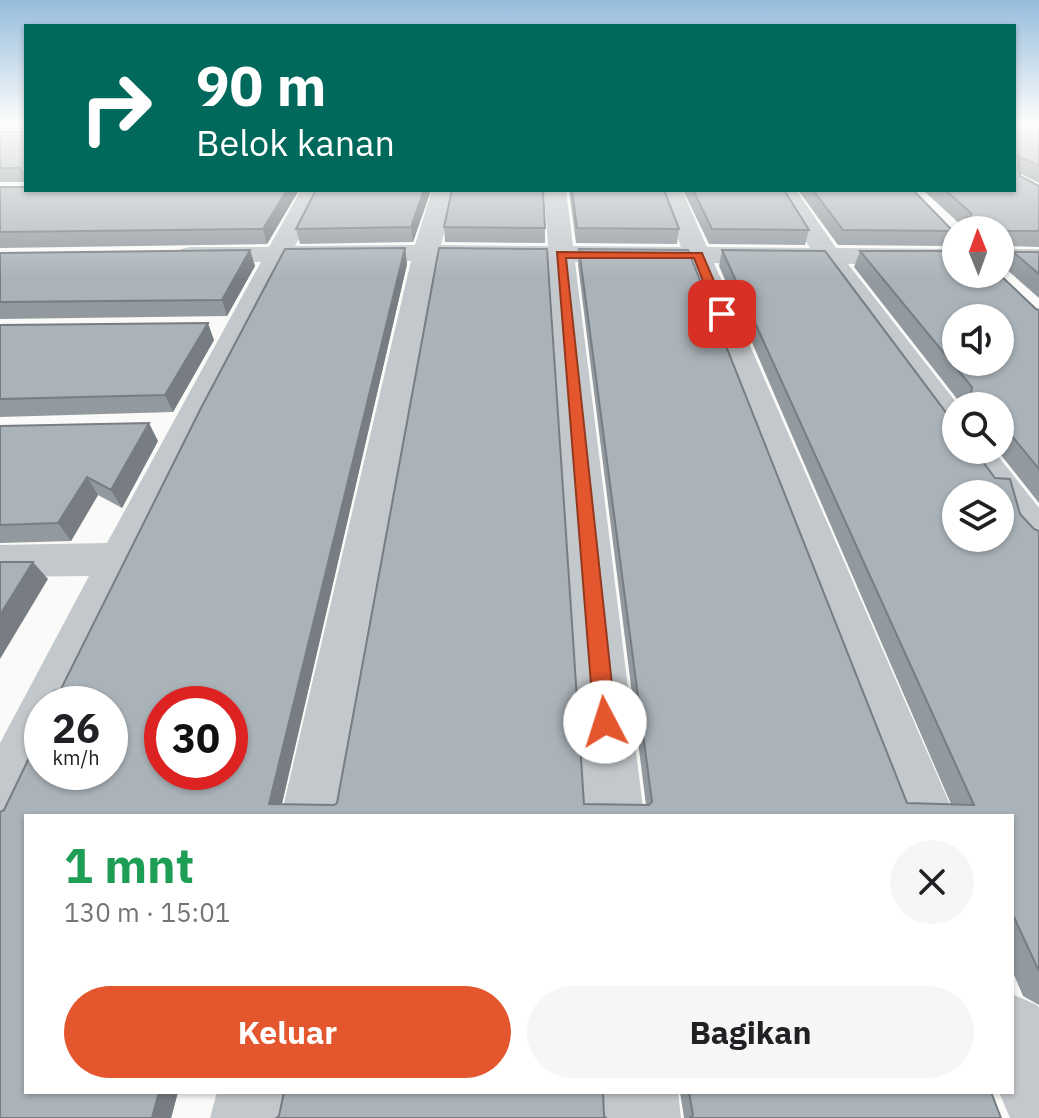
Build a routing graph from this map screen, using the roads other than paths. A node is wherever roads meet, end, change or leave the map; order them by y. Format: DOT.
graph roads {
  1 [pos="311,192"];
  2 [pos="442,192"];
  3 [pos="555,192"];
  4 [pos="672,192"];
  5 [pos="786,192"];
  6 [pos="426,253"];
  7 [pos="560,254"];
  8 [pos="278,255"];
  9 [pos="698,255"];
  10 [pos="169,256"];
  11 [pos="829,257"];
  12 [pos="942,257"];
  13 [pos="1014,257"];
  14 [pos="1039,257"];
  15 [pos="942,408"];
  16 [pos="984,464"];
  17 [pos="1039,538"];
  18 [pos="121,559"];
  19 [pos="0,561"];
  20 [pos="57,686"];
  21 [pos="24,752"];
  22 [pos="1,797"];
  23 [pos="311,814"];
  24 [pos="614,814"];
  25 [pos="924,814"];
  26 [pos="1014,1035"];
  27 [pos="255,1094"];
  28 [pos="640,1094"];
  29 [pos="1039,1097"];
  30 [pos="249,1118"];
  31 [pos="642,1118"];
  1 -- 8 [label="street"];
  2 -- 6 [label="street"];
  3 -- 7 [label="street"];
  4 -- 9 [label="street"];
  5 -- 11 [label="street"];
  6 -- 7 [label="street"];
  6 -- 8 [label="street"];
  6 -- 23 [label="street"];
  7 -- 9 [label="street"];
  7 -- 24 [label="street"];
  8 -- 10 [label="street"];
  8 -- 18 [label="street"];
  9 -- 11 [label="street"];
  9 -- 25 [label="street"];
  11 -- 12 [label="street"];
  11 -- 15 [label="street"];
  13 -- 14 [label="street"];
  16 -- 17 [label="street"];
  18 -- 19 [label="street"];
  18 -- 20 [label="street"];
  21 -- 22 [label="street"];
  26 -- 29 [label="street"];
  27 -- 30 [label="street"];
  28 -- 31 [label="street"];
}
